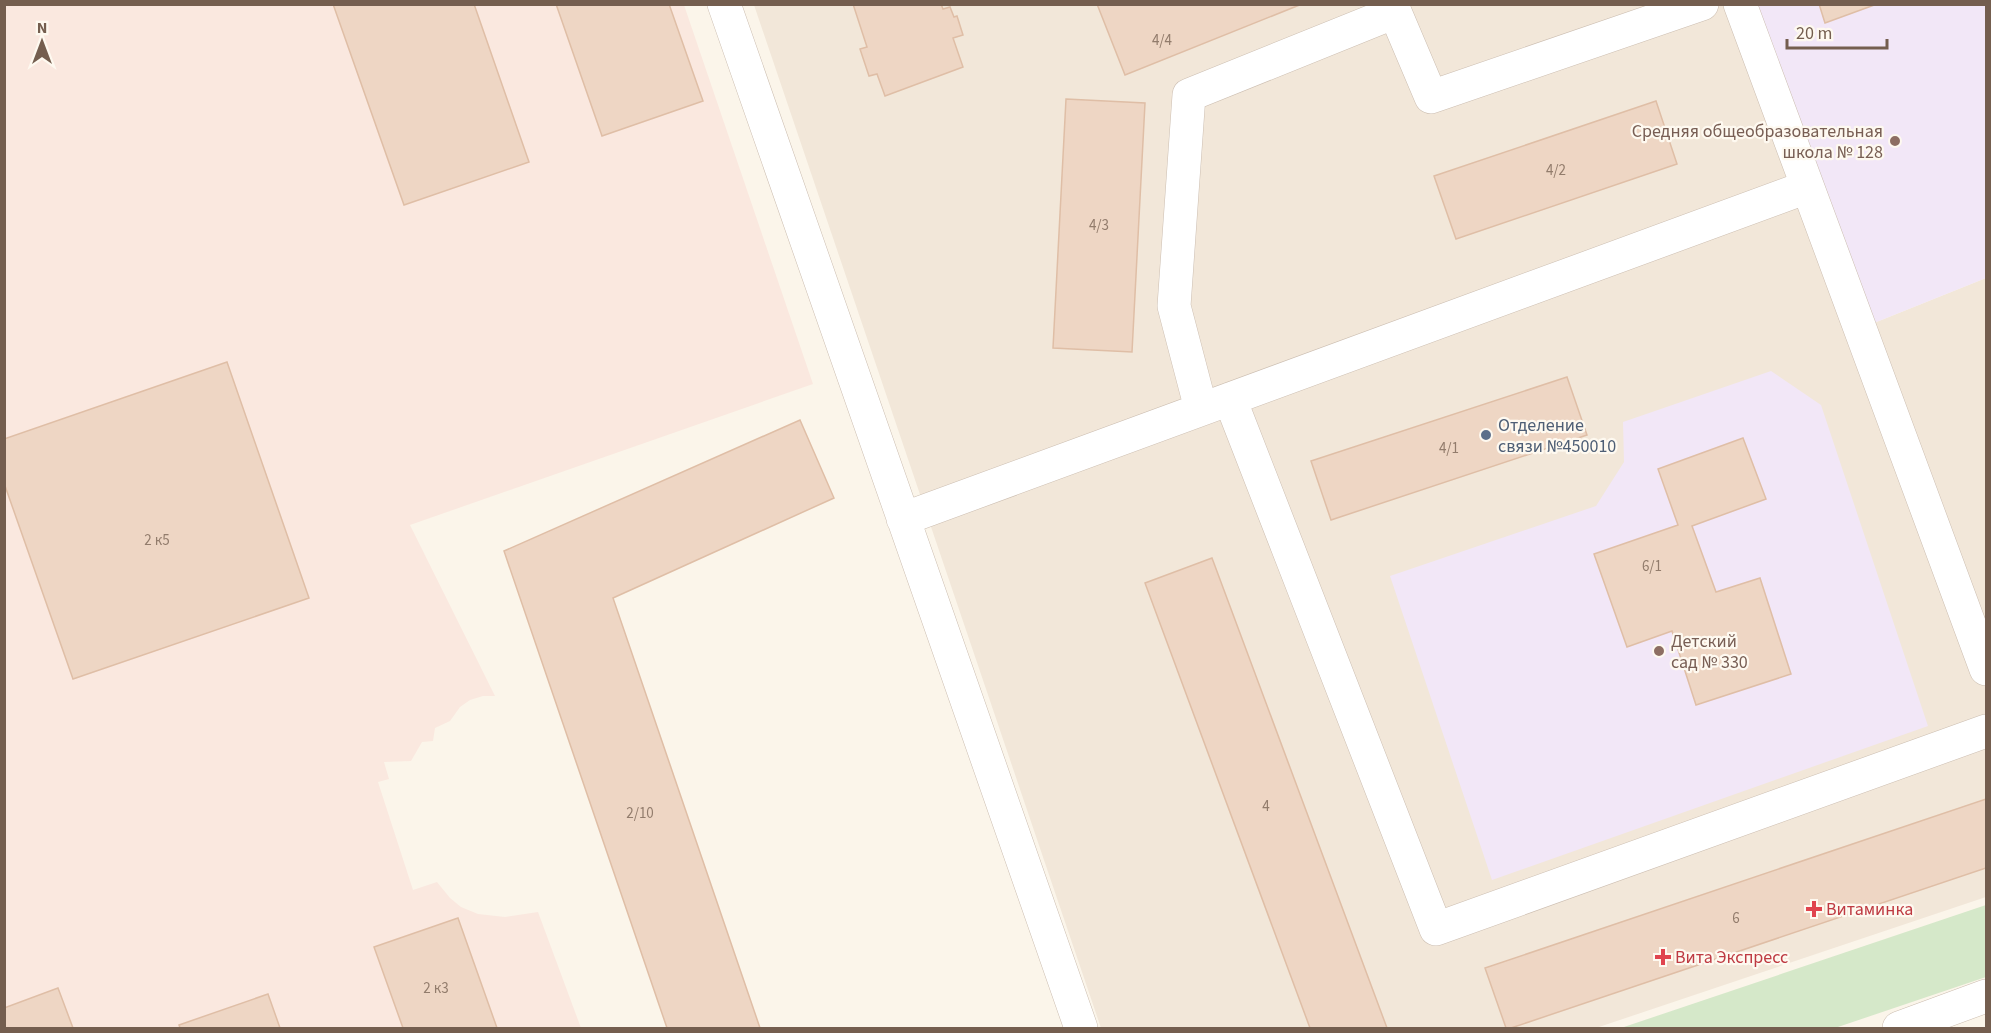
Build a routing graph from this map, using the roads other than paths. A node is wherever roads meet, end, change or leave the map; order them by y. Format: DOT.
graph roads {
  1 [pos="724,4"];
  2 [pos="1702,4"];
  3 [pos="1740,4"];
  4 [pos="1394,8"];
  5 [pos="1807,187"];
  6 [pos="1216,404"];
  7 [pos="903,519"];
  8 [pos="1986,669"];
  9 [pos="1986,731"];
  10 [pos="1986,996"];
  11 [pos="1081,1029"];
  12 [pos="1899,1029"];
  1 -- 7 [label="street"];
  2 -- 4 [label="street"];
  3 -- 5 [label="street"];
  4 -- 6 [label="street"];
  5 -- 6 [label="street"];
  5 -- 8 [label="street"];
  6 -- 7 [label="street"];
  6 -- 9 [label="street"];
  7 -- 11 [label="street"];
  10 -- 12 [label="street"];
}
